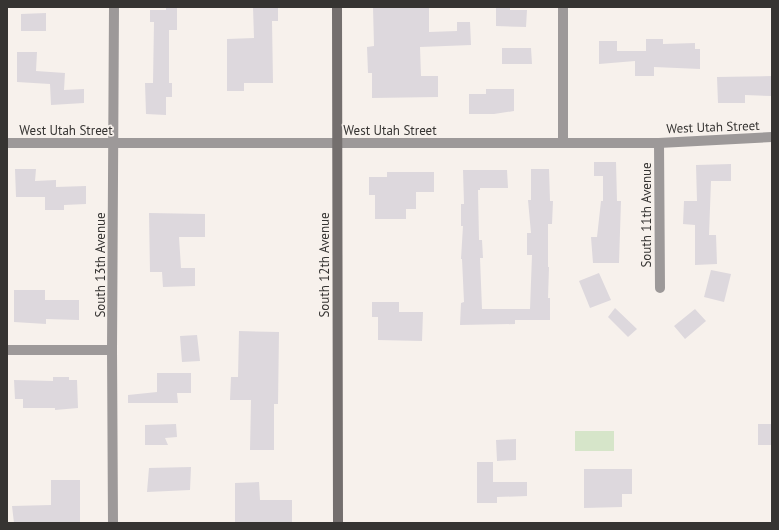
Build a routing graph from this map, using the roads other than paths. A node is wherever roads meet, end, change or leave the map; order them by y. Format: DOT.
graph roads {
  1 [pos="114,7"];
  2 [pos="337,7"];
  3 [pos="563,7"];
  4 [pos="772,138"];
  5 [pos="114,142"];
  6 [pos="563,142"];
  7 [pos="7,143"];
  8 [pos="336,143"];
  9 [pos="659,143"];
  10 [pos="660,288"];
  11 [pos="7,350"];
  12 [pos="112,350"];
  13 [pos="113,523"];
  14 [pos="338,523"];
  1 -- 5 [label="street, South 13th Avenue"];
  2 -- 8 [label="main road, South 12th Avenue"];
  3 -- 6 [label="street"];
  4 -- 9 [label="street, West Utah Street"];
  5 -- 7 [label="street, West Utah Street"];
  5 -- 8 [label="street, West Utah Street"];
  5 -- 12 [label="street, South 13th Avenue"];
  6 -- 8 [label="street, West Utah Street"];
  6 -- 9 [label="street, West Utah Street"];
  8 -- 14 [label="main road, South 12th Avenue"];
  9 -- 10 [label="street, South 11th Avenue"];
  11 -- 12 [label="street"];
  12 -- 13 [label="street, South 13th Avenue"];
}
